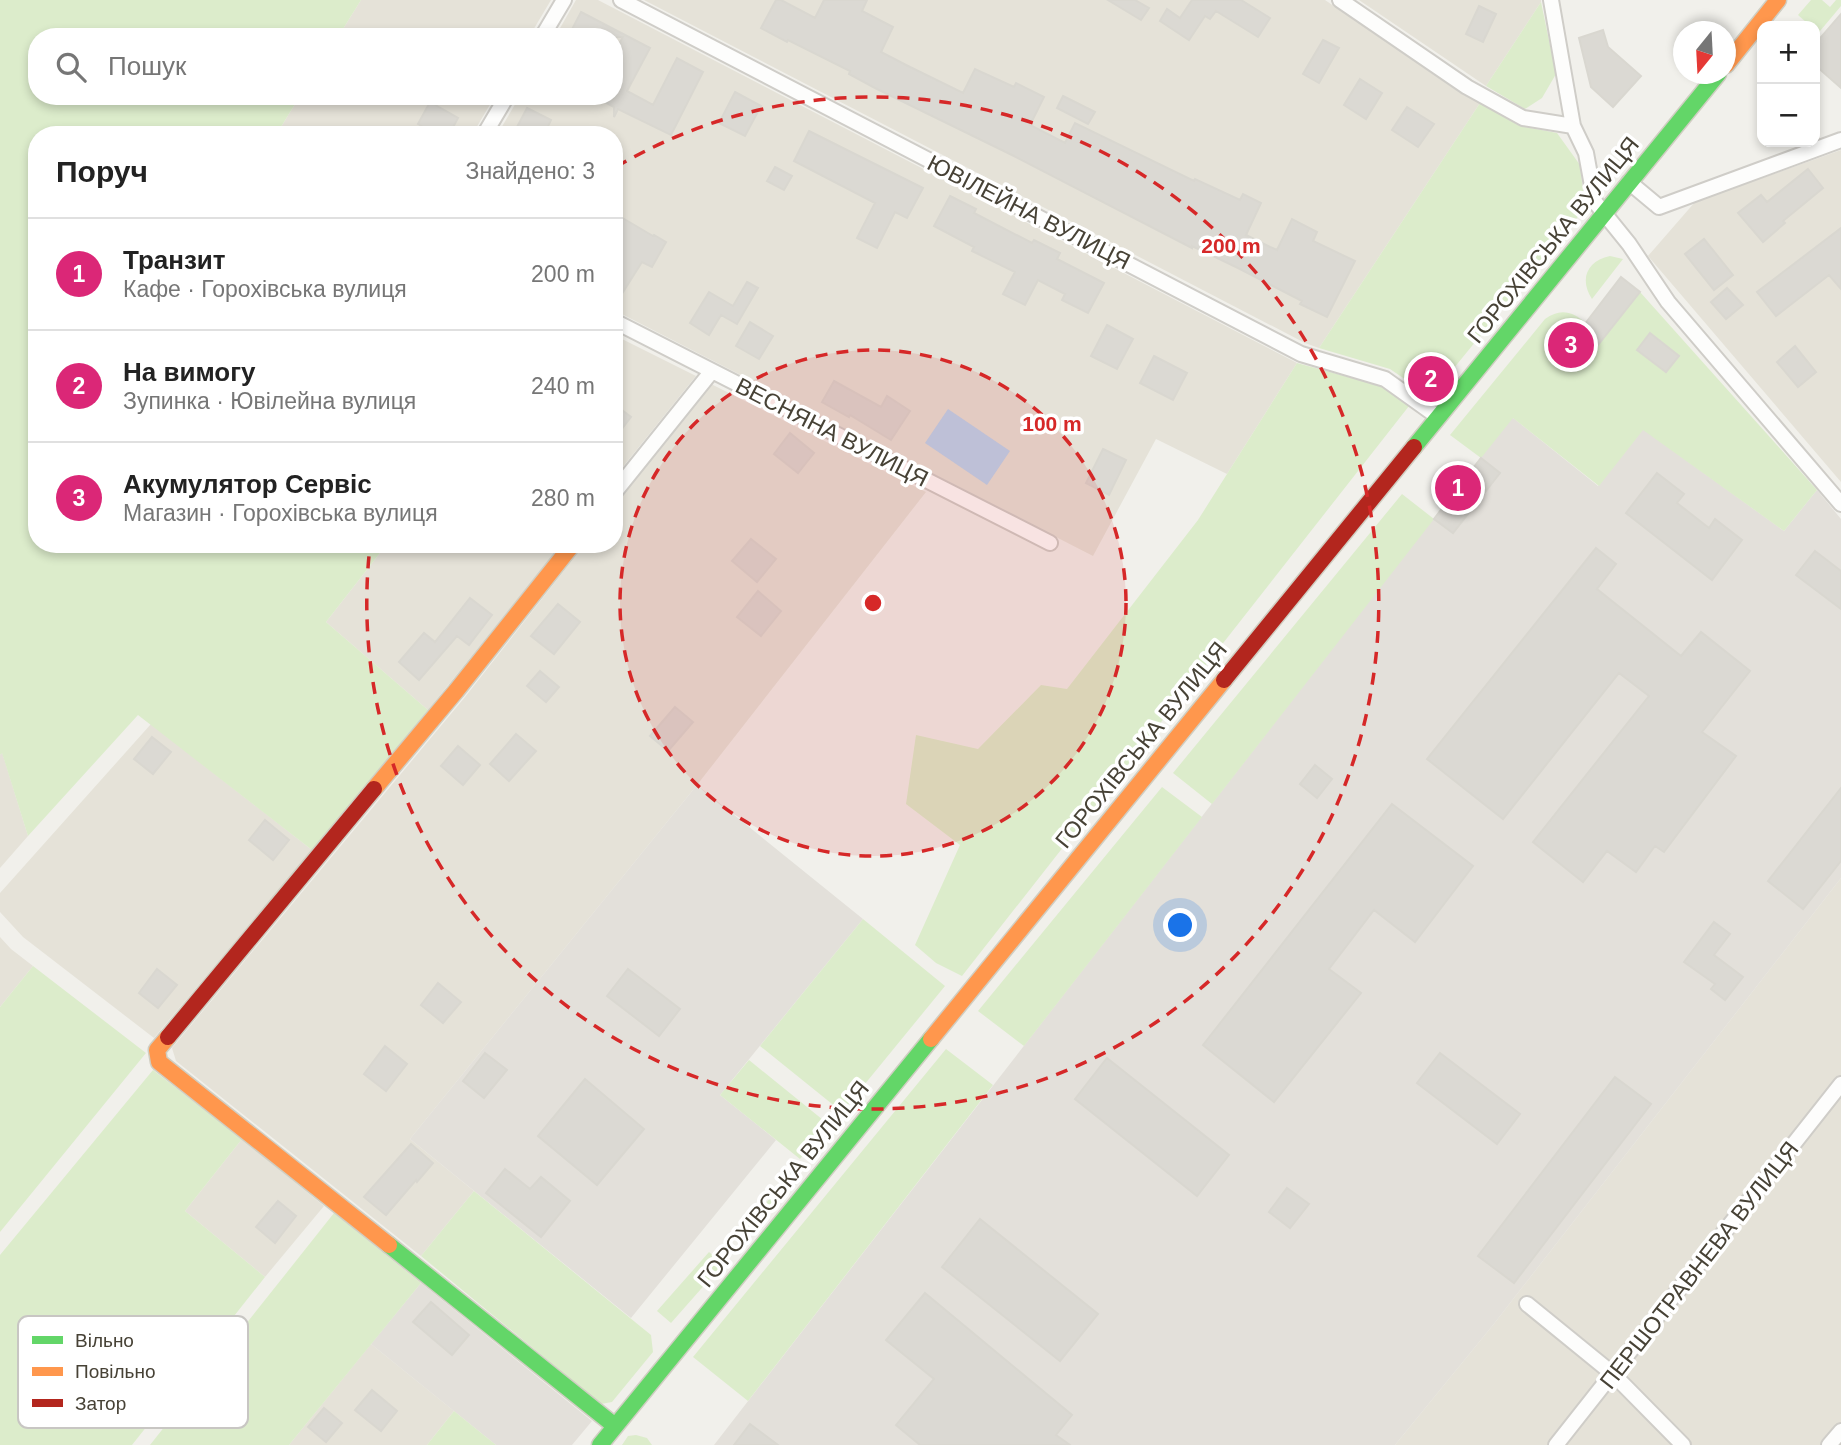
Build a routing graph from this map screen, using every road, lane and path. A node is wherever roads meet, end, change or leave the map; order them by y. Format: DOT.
graph roads {
  1 [pos="564,0"];
  2 [pos="621,0"];
  3 [pos="1340,0"];
  4 [pos="1551,0"];
  5 [pos="1778,0"];
  6 [pos="547,28"];
  7 [pos="1736,52"];
  8 [pos="1710,84"];
  9 [pos="502,105"];
  10 [pos="489,126"];
  11 [pos="1573,126"];
  12 [pos="1841,140"];
  13 [pos="1629,182"];
  14 [pos="1604,213"];
  15 [pos="623,326"];
  16 [pos="712,371"];
  17 [pos="1438,417"];
  18 [pos="623,482"];
  19 [pos="1841,504"];
  20 [pos="1050,543"];
  21 [pos="566,553"];
  22 [pos="1841,1084"];
  23 [pos="1527,1304"];
  24 [pos="1613,1374"];
  25 [pos="615,1426"];
  26 [pos="1841,1431"];
  27 [pos="600,1445"];
  28 [pos="1556,1445"];
  29 [pos="1683,1445"];
  30 [pos="1829,1445"];
  1 -- 6 [label="street"];
  2 -- 17 [label="street, ЮВІЛЕЙНА ВУЛИЦЯ"];
  3 -- 11 [label="street"];
  4 -- 11 [label="street"];
  5 -- 7 [label="main road"];
  8 -- 13 [label="main road, ГОРОХІВСЬКА ВУЛИЦЯ"];
  9 -- 10 [label="street"];
  11 -- 14 [label="street"];
  12 -- 13 [label="street"];
  13 -- 14 [label="main road, ГОРОХІВСЬКА ВУЛИЦЯ"];
  14 -- 17 [label="main road, ГОРОХІВСЬКА ВУЛИЦЯ"];
  14 -- 19 [label="street"];
  15 -- 16 [label="street, ВЕСНЯНА ВУЛИЦЯ"];
  16 -- 18 [label="street"];
  16 -- 20 [label="street, ВЕСНЯНА ВУЛИЦЯ"];
  17 -- 25 [label="main road, ГОРОХІВСЬКА ВУЛИЦЯ"];
  21 -- 25 [label="main road"];
  22 -- 24 [label="street, ПЕРШОТРАВНЕВА ВУЛИЦЯ"];
  23 -- 24 [label="street"];
  24 -- 28 [label="street, ПЕРШОТРАВНЕВА ВУЛИЦЯ"];
  24 -- 29 [label="street"];
  25 -- 27 [label="main road, ГОРОХІВСЬКА ВУЛИЦЯ"];
  26 -- 30 [label="street"];
}
